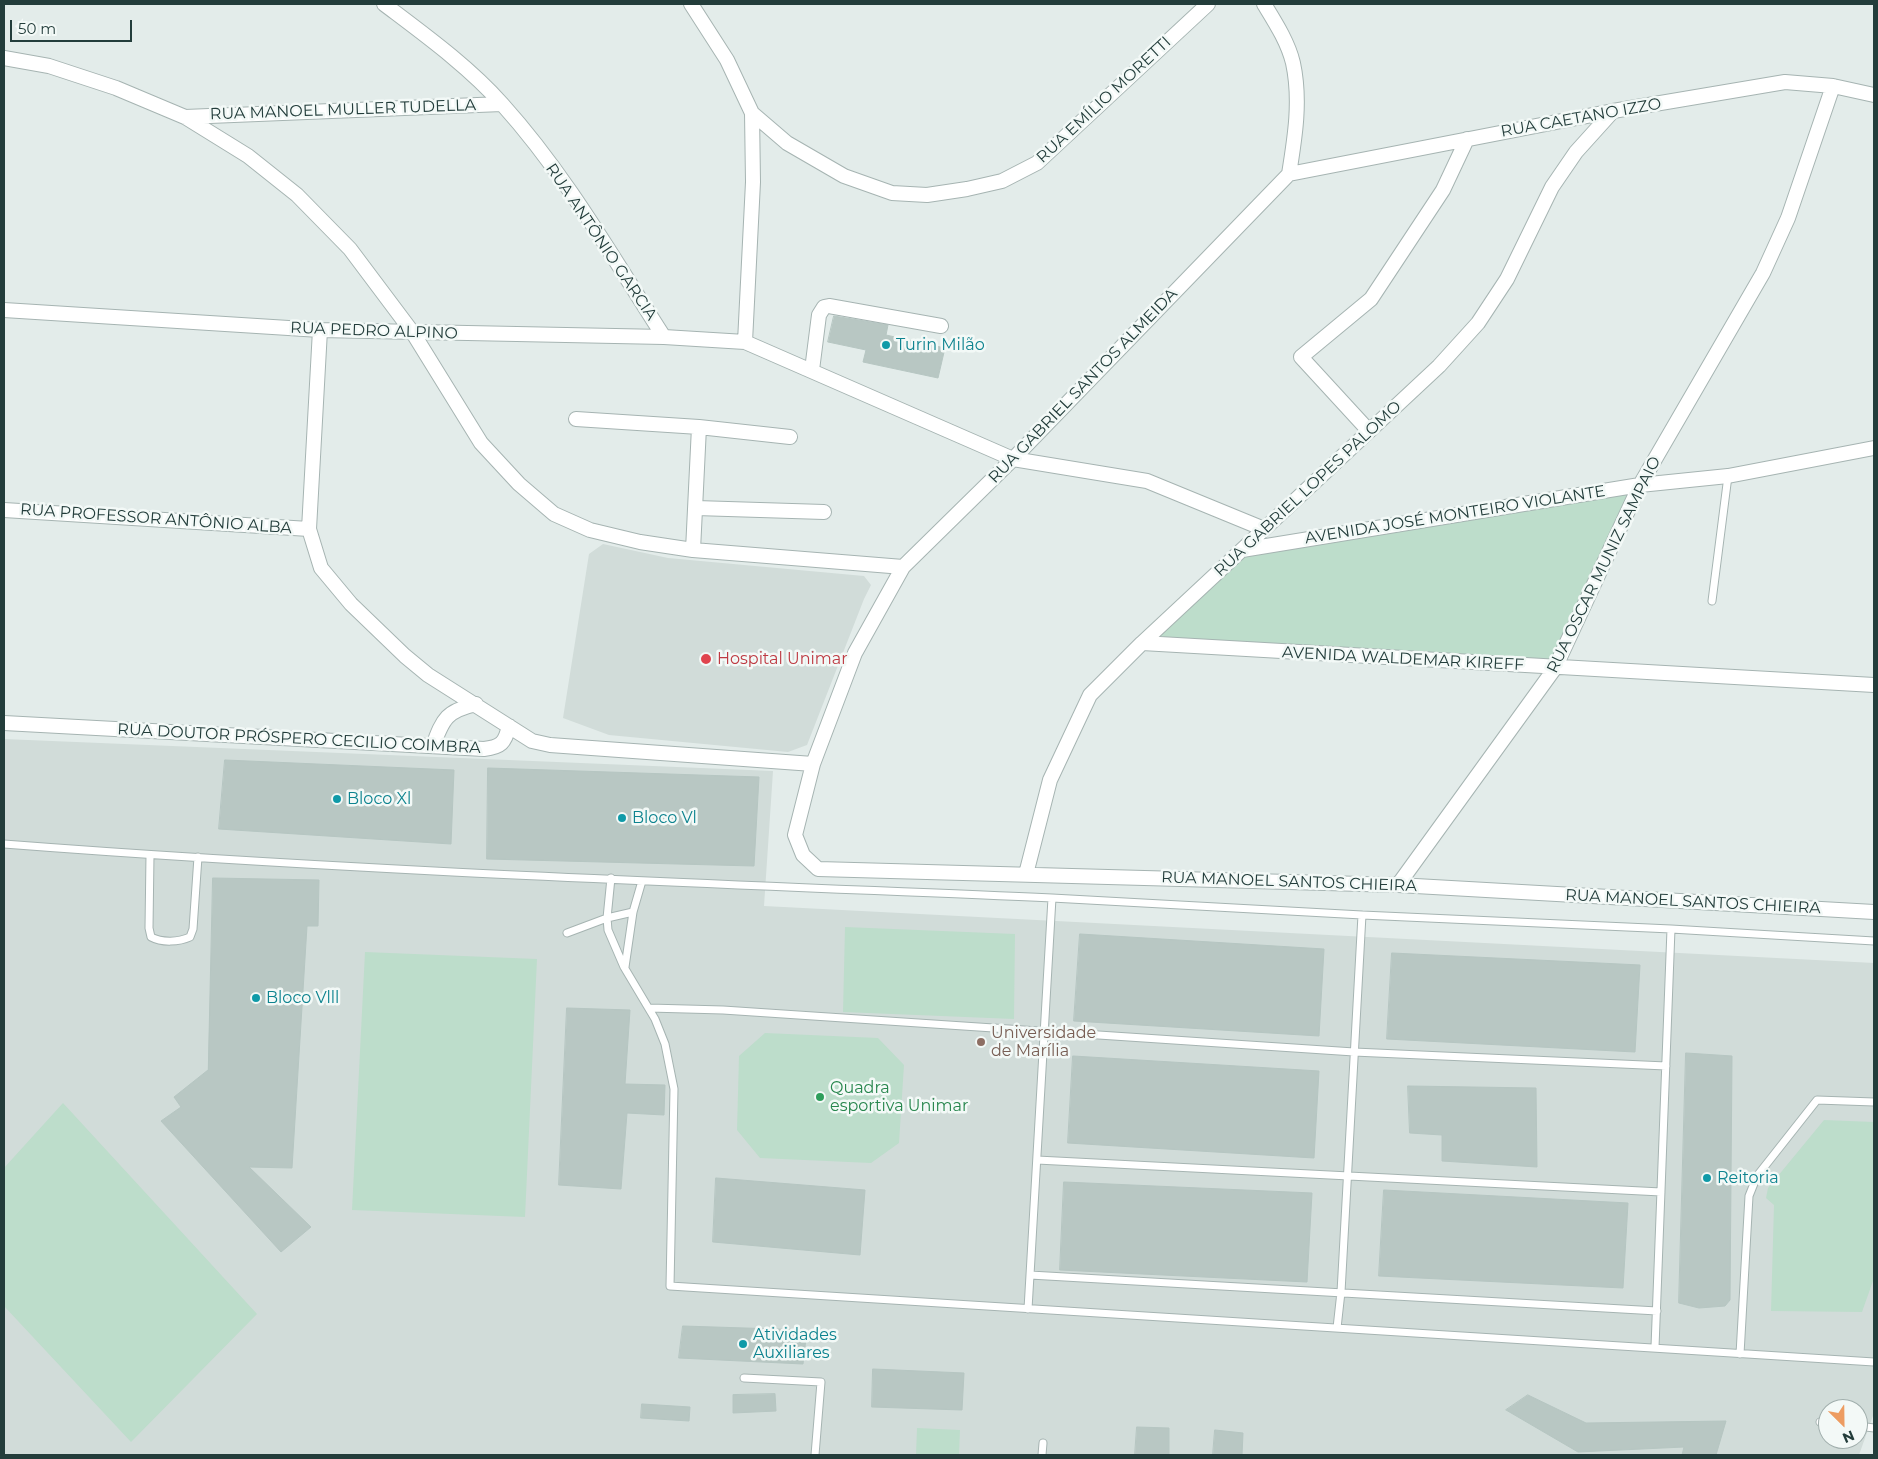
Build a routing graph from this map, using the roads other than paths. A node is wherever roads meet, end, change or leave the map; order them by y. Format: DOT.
graph roads {
  1 [pos="384,4"];
  2 [pos="691,4"];
  3 [pos="1208,4"];
  4 [pos="1264,4"];
  5 [pos="4,58"];
  6 [pos="1833,86"];
  7 [pos="1874,95"];
  8 [pos="502,104"];
  9 [pos="1612,111"];
  10 [pos="752,113"];
  11 [pos="185,116"];
  12 [pos="1467,139"];
  13 [pos="1288,174"];
  14 [pos="4,310"];
  15 [pos="941,326"];
  16 [pos="320,330"];
  17 [pos="413,333"];
  18 [pos="664,338"];
  19 [pos="745,342"];
  20 [pos="812,370"];
  21 [pos="576,420"];
  22 [pos="698,427"];
  23 [pos="1369,431"];
  24 [pos="790,437"];
  25 [pos="1874,448"];
  26 [pos="1013,459"];
  27 [pos="1728,476"];
  28 [pos="1640,485"];
  29 [pos="696,508"];
  30 [pos="4,510"];
  31 [pos="824,512"];
  32 [pos="309,529"];
  33 [pos="1264,530"];
  34 [pos="692,550"];
  35 [pos="1242,550"];
  36 [pos="903,567"];
  37 [pos="1712,601"];
  38 [pos="1142,643"];
  39 [pos="1555,668"];
  40 [pos="1874,685"];
  41 [pos="476,704"];
  42 [pos="4,723"];
  43 [pos="509,726"];
  44 [pos="433,746"];
  45 [pos="813,764"];
  46 [pos="4,844"];
  47 [pos="150,855"];
  48 [pos="198,857"];
  49 [pos="1026,874"];
  50 [pos="611,878"];
  51 [pos="642,881"];
  52 [pos="1398,885"];
  53 [pos="1052,898"];
  54 [pos="634,912"];
  55 [pos="1874,912"];
  56 [pos="1362,915"];
  57 [pos="607,918"];
  58 [pos="1671,929"];
  59 [pos="567,933"];
  60 [pos="1874,941"];
  61 [pos="624,967"];
  62 [pos="649,1008"];
  63 [pos="1044,1032"];
  64 [pos="1354,1052"];
  65 [pos="1666,1066"];
  66 [pos="1874,1102"];
  67 [pos="1037,1160"];
  68 [pos="1346,1177"];
  69 [pos="1662,1192"];
  70 [pos="1030,1275"];
  71 [pos="1341,1292"];
  72 [pos="1028,1308"];
  73 [pos="1656,1310"];
  74 [pos="1337,1328"];
  75 [pos="1655,1347"];
  76 [pos="1740,1354"];
  77 [pos="1874,1362"];
  78 [pos="744,1378"];
  79 [pos="1043,1443"];
  80 [pos="815,1455"];
  81 [pos="1042,1455"];
  1 -- 8 [label="street, RUA ANTÔNIO GARCIA"];
  2 -- 10 [label="street, RUA EMÍLIO MORETTI"];
  3 -- 10 [label="street, RUA EMÍLIO MORETTI"];
  4 -- 13 [label="street"];
  5 -- 11 [label="street"];
  6 -- 7 [label="street, RUA CAETANO IZZO"];
  6 -- 9 [label="street, RUA CAETANO IZZO"];
  6 -- 28 [label="street, RUA OSCAR MUNIZ SAMPAIO"];
  8 -- 11 [label="street, RUA MANOEL MULLER TUDELLA"];
  8 -- 18 [label="street, RUA ANTÔNIO GARCIA"];
  9 -- 12 [label="street, RUA CAETANO IZZO"];
  9 -- 23 [label="street, RUA GABRIEL LOPES PALOMO"];
  10 -- 19 [label="street"];
  11 -- 17 [label="street"];
  12 -- 13 [label="street, RUA CAETANO IZZO"];
  12 -- 23 [label="street"];
  13 -- 26 [label="street, RUA GABRIEL SANTOS ALMEIDA"];
  14 -- 16 [label="street, RUA PEDRO ALPINO"];
  15 -- 20 [label="street"];
  16 -- 17 [label="street, RUA PEDRO ALPINO"];
  16 -- 32 [label="street"];
  17 -- 18 [label="street, RUA PEDRO ALPINO"];
  17 -- 34 [label="street"];
  18 -- 19 [label="street, RUA PEDRO ALPINO"];
  19 -- 20 [label="street"];
  20 -- 26 [label="street"];
  21 -- 22 [label="street"];
  22 -- 24 [label="street"];
  22 -- 29 [label="street"];
  23 -- 33 [label="street, RUA GABRIEL LOPES PALOMO"];
  25 -- 27 [label="street, AVENIDA JOSÉ MONTEIRO VIOLANTE"];
  26 -- 33 [label="street"];
  26 -- 36 [label="street, RUA GABRIEL SANTOS ALMEIDA"];
  27 -- 28 [label="street, AVENIDA JOSÉ MONTEIRO VIOLANTE"];
  27 -- 37 [label="lane"];
  28 -- 35 [label="street, AVENIDA JOSÉ MONTEIRO VIOLANTE"];
  28 -- 39 [label="street, RUA OSCAR MUNIZ SAMPAIO"];
  29 -- 31 [label="street"];
  29 -- 34 [label="street"];
  30 -- 32 [label="street, RUA PROFESSOR ANTÔNIO ALBA"];
  32 -- 41 [label="street"];
  33 -- 35 [label="street, RUA GABRIEL LOPES PALOMO"];
  34 -- 36 [label="street"];
  35 -- 38 [label="street, RUA GABRIEL LOPES PALOMO"];
  36 -- 45 [label="street, RUA GABRIEL SANTOS ALMEIDA"];
  38 -- 39 [label="street, AVENIDA WALDEMAR KIREFF"];
  38 -- 49 [label="street, RUA GABRIEL LOPES PALOMO"];
  39 -- 40 [label="street, AVENIDA WALDEMAR KIREFF"];
  39 -- 52 [label="street, RUA OSCAR MUNIZ SAMPAIO"];
  41 -- 43 [label="street"];
  41 -- 44 [label="street"];
  42 -- 44 [label="street, RUA DOUTOR PRÓSPERO CECILIO COIMBRA"];
  43 -- 44 [label="street, RUA DOUTOR PRÓSPERO CECILIO COIMBRA"];
  43 -- 45 [label="street"];
  45 -- 49 [label="street, RUA MANOEL SANTOS CHIEIRA"];
  46 -- 47 [label="lane"];
  47 -- 48 [label="lane"];
  47 -- 48 [label="lane"];
  48 -- 50 [label="lane"];
  49 -- 52 [label="street, RUA MANOEL SANTOS CHIEIRA"];
  50 -- 51 [label="lane"];
  50 -- 57 [label="lane"];
  51 -- 53 [label="lane"];
  51 -- 54 [label="lane"];
  52 -- 55 [label="street, RUA MANOEL SANTOS CHIEIRA"];
  53 -- 56 [label="lane"];
  53 -- 63 [label="lane"];
  54 -- 57 [label="lane"];
  54 -- 61 [label="lane"];
  56 -- 58 [label="lane"];
  56 -- 64 [label="lane"];
  57 -- 59 [label="lane"];
  57 -- 61 [label="lane"];
  58 -- 60 [label="lane"];
  58 -- 65 [label="lane"];
  61 -- 62 [label="lane"];
  62 -- 63 [label="lane"];
  62 -- 72 [label="lane"];
  63 -- 64 [label="lane"];
  63 -- 67 [label="lane"];
  64 -- 65 [label="lane"];
  64 -- 68 [label="lane"];
  65 -- 69 [label="lane"];
  66 -- 76 [label="lane"];
  67 -- 68 [label="lane"];
  67 -- 70 [label="lane"];
  68 -- 69 [label="lane"];
  68 -- 71 [label="lane"];
  69 -- 73 [label="lane"];
  70 -- 71 [label="lane"];
  70 -- 72 [label="lane"];
  71 -- 73 [label="lane"];
  71 -- 74 [label="lane"];
  72 -- 74 [label="lane"];
  73 -- 75 [label="lane"];
  74 -- 75 [label="lane"];
  75 -- 76 [label="lane"];
  76 -- 77 [label="lane"];
  78 -- 80 [label="lane"];
  79 -- 81 [label="lane"];
}
